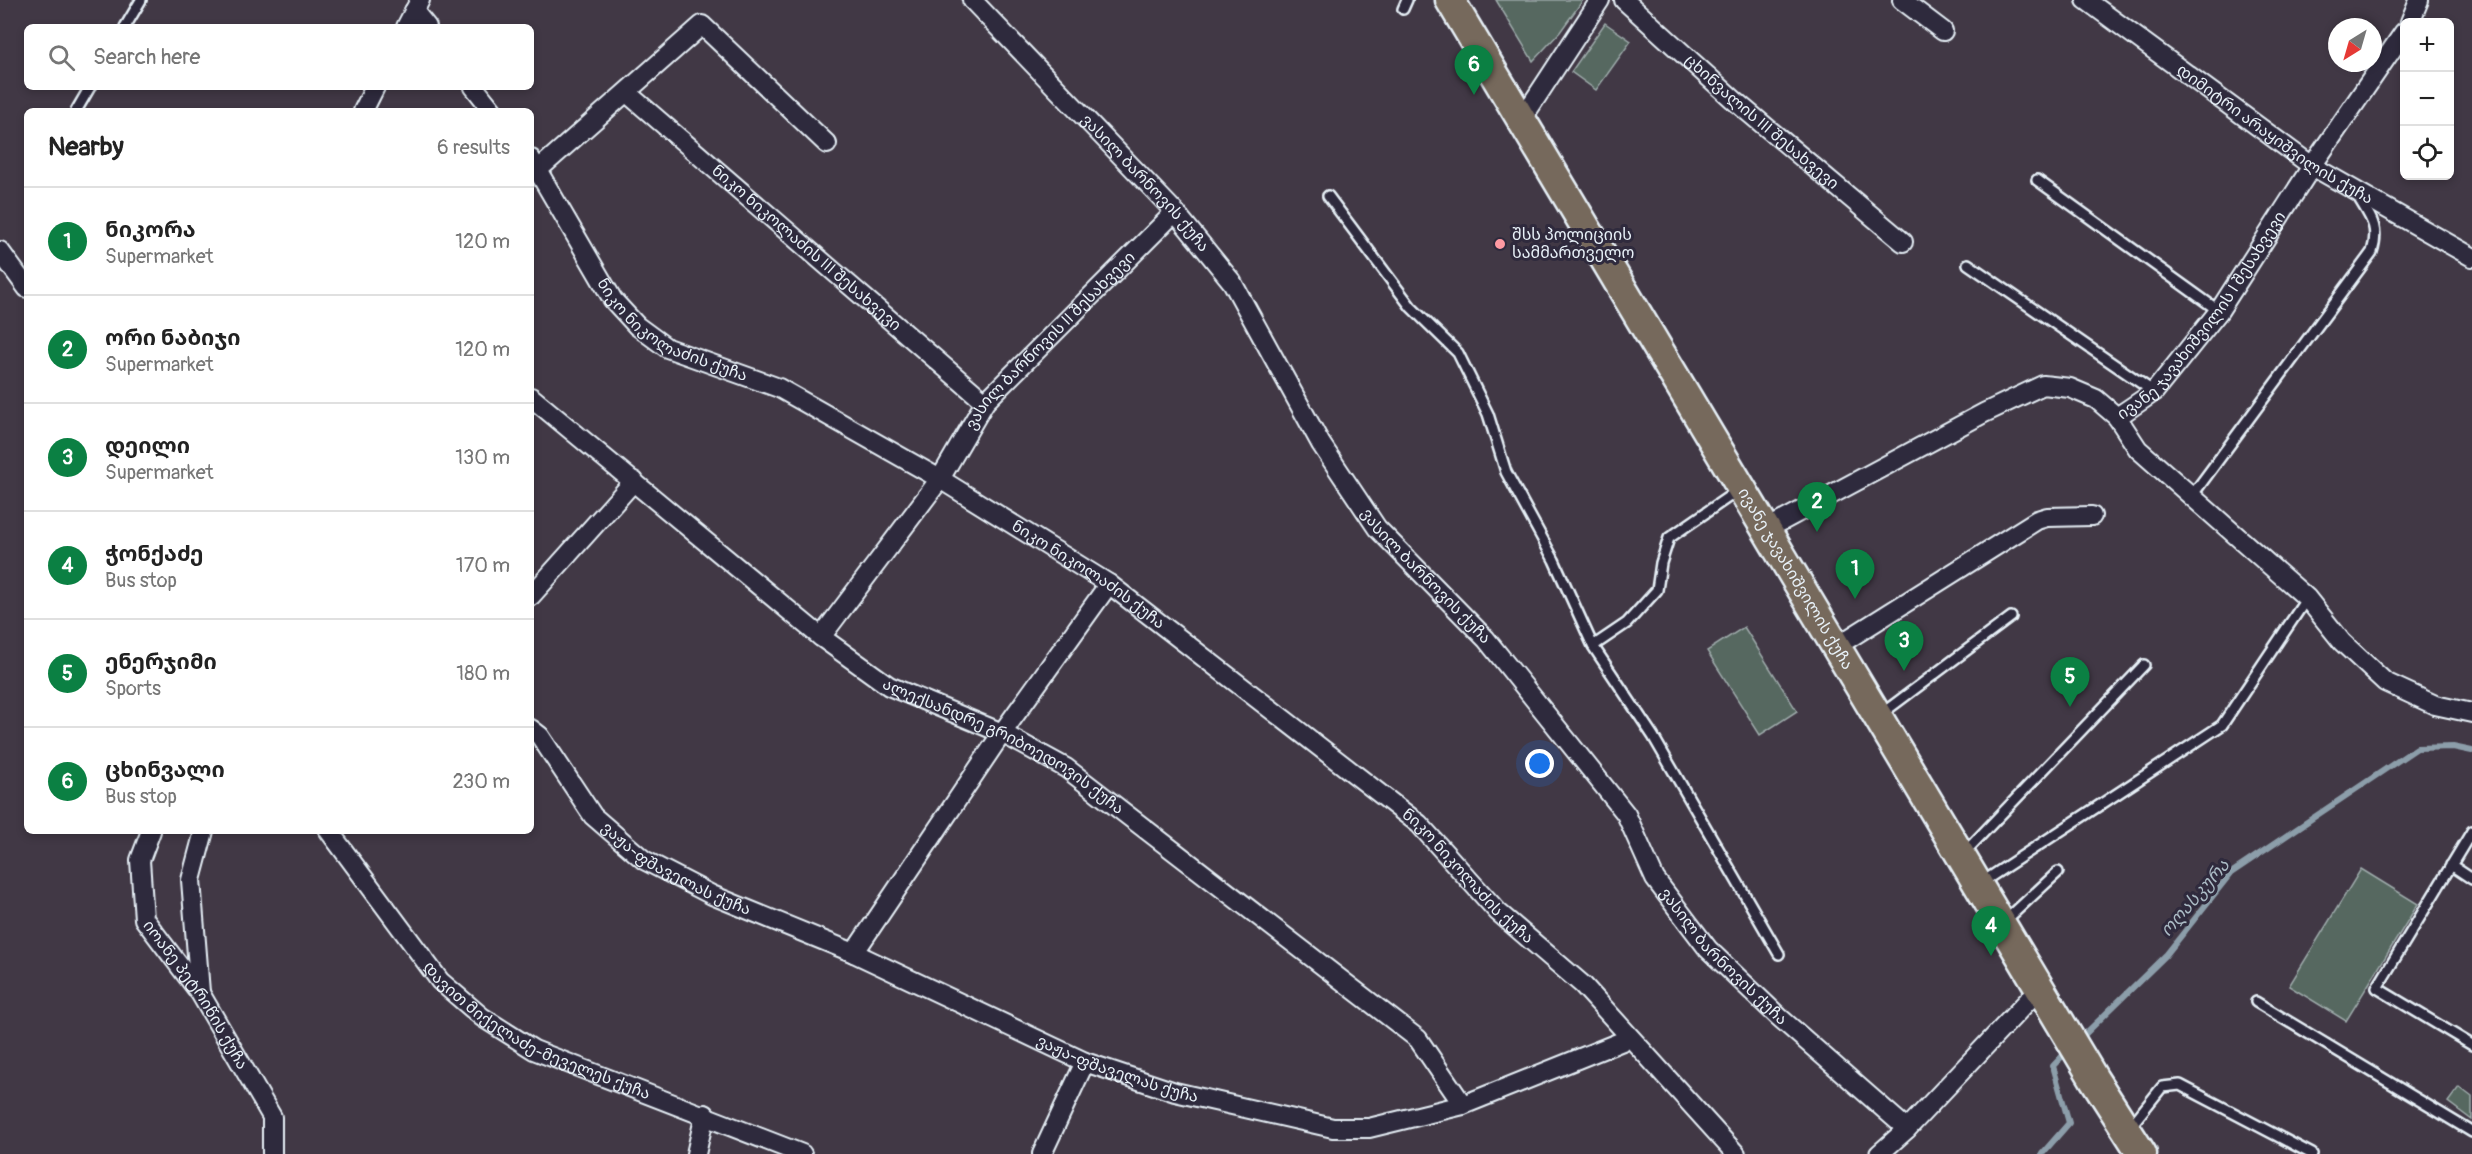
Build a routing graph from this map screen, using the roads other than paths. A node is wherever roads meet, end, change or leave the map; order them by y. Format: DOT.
graph roads {
  1 [pos="141,0"];
  2 [pos="972,0"];
  3 [pos="1450,0"];
  4 [pos="1600,0"];
  5 [pos="1624,0"];
  6 [pos="1902,0"];
  7 [pos="2086,0"];
  8 [pos="2418,0"];
  9 [pos="413,13"];
  10 [pos="2411,18"];
  11 [pos="127,24"];
  12 [pos="424,24"];
  13 [pos="1943,31"];
  14 [pos="2400,38"];
  15 [pos="88,90"];
  16 [pos="374,90"];
  17 [pos="476,90"];
  18 [pos="627,93"];
  19 [pos="78,108"];
  20 [pos="364,108"];
  21 [pos="491,108"];
  22 [pos="1522,119"];
  23 [pos="827,144"];
  24 [pos="535,164"];
  25 [pos="2312,166"];
  26 [pos="2037,180"];
  27 [pos="2353,189"];
  28 [pos="1328,196"];
  29 [pos="1175,212"];
  30 [pos="1903,242"];
  31 [pos="0,250"];
  32 [pos="2472,257"];
  33 [pos="1968,264"];
  34 [pos="24,284"];
  35 [pos="2219,311"];
  36 [pos="2154,392"];
  37 [pos="534,399"];
  38 [pos="985,402"];
  39 [pos="2117,417"];
  40 [pos="940,479"];
  41 [pos="634,481"];
  42 [pos="1742,488"];
  43 [pos="2191,496"];
  44 [pos="2091,516"];
  45 [pos="1767,529"];
  46 [pos="1109,584"];
  47 [pos="534,593"];
  48 [pos="2307,597"];
  49 [pos="2011,617"];
  50 [pos="821,637"];
  51 [pos="1593,646"];
  52 [pos="1837,646"];
  53 [pos="2144,665"];
  54 [pos="2472,713"];
  55 [pos="1878,716"];
  56 [pos="534,731"];
  57 [pos="1002,733"];
  58 [pos="2472,831"];
  59 [pos="150,834"];
  60 [pos="203,834"];
  61 [pos="331,834"];
  62 [pos="1962,855"];
  63 [pos="2451,865"];
  64 [pos="2058,872"];
  65 [pos="2472,879"];
  66 [pos="1979,885"];
  67 [pos="2002,923"];
  68 [pos="854,953"];
  69 [pos="1779,954"];
  70 [pos="2041,987"];
  71 [pos="200,993"];
  72 [pos="2256,1002"];
  73 [pos="1630,1038"];
  74 [pos="2472,1045"];
  75 [pos="1085,1062"];
  76 [pos="1463,1105"];
  77 [pos="705,1114"];
  78 [pos="1907,1129"];
  79 [pos="2472,1132"];
  80 [pos="2134,1142"];
  81 [pos="272,1154"];
  82 [pos="696,1154"];
  83 [pos="802,1154"];
  84 [pos="1042,1154"];
  85 [pos="1736,1154"];
  86 [pos="1879,1154"];
  87 [pos="2312,1154"];
  1 -- 11 [label="lane"];
  2 -- 29 [label="street, ვასილ ბარნოვის ქუჩა"];
  3 -- 22 [label="main road, ივანე ჯავახიშვილის ქუჩა"];
  4 -- 22 [label="street"];
  5 -- 30 [label="street, ცხინვალის III შესახვევი"];
  6 -- 13 [label="street"];
  7 -- 25 [label="street, დიმიტრი არაყიშვილის ქუჩა"];
  8 -- 10 [label="street"];
  9 -- 12 [label="street"];
  14 -- 25 [label="street, ივანე ჯავახიშვილის I შესახვევი"];
  15 -- 19 [label="lane"];
  16 -- 20 [label="street"];
  17 -- 21 [label="street"];
  18 -- 23 [label="street"];
  18 -- 24 [label="street"];
  18 -- 38 [label="street, ნიკო ნიკოლაძის III შესახვევი"];
  22 -- 42 [label="main road, ივანე ჯავახიშვილის ქუჩა"];
  24 -- 40 [label="street, ნიკო ნიკოლაძის ქუჩა"];
  25 -- 27 [label="street, დიმიტრი არაყიშვილის ქუჩა"];
  25 -- 35 [label="street, ივანე ჯავახიშვილის I შესახვევი"];
  26 -- 35 [label="lane"];
  27 -- 32 [label="street, დიმიტრი არაყიშვილის ქუჩა"];
  27 -- 43 [label="lane"];
  28 -- 51 [label="lane"];
  29 -- 38 [label="street, ვასილ ბარნოვის II შესახვევი"];
  29 -- 78 [label="street, ვასილ ბარნოვის ქუჩა"];
  31 -- 34 [label="street"];
  33 -- 36 [label="lane"];
  35 -- 36 [label="street, ივანე ჯავახიშვილის I შესახვევი"];
  36 -- 39 [label="street, ივანე ჯავახიშვილის I შესახვევი"];
  37 -- 41 [label="street, ალექსანდრე გრიბოედოვის ქუჩა"];
  38 -- 40 [label="street, ვასილ ბარნოვის II შესახვევი"];
  39 -- 43 [label="street"];
  39 -- 45 [label="street, ივანე ჯავახიშვილის I შესახვევი"];
  40 -- 46 [label="street, ნიკო ნიკოლაძის ქუჩა"];
  40 -- 50 [label="street, ვასილ ბარნოვის II შესახვევი"];
  41 -- 47 [label="street"];
  41 -- 50 [label="street, ალექსანდრე გრიბოედოვის ქუჩა"];
  42 -- 45 [label="main road, ივანე ჯავახიშვილის ქუჩა"];
  42 -- 51 [label="lane"];
  43 -- 48 [label="street"];
  44 -- 52 [label="street"];
  45 -- 52 [label="main road, ივანე ჯავახიშვილის ქუჩა"];
  46 -- 57 [label="street"];
  46 -- 73 [label="street, ნიკო ნიკოლაძის ქუჩა"];
  48 -- 54 [label="street"];
  48 -- 66 [label="lane"];
  49 -- 55 [label="lane"];
  50 -- 57 [label="street, ალექსანდრე გრიბოედოვის ქუჩა"];
  51 -- 69 [label="lane"];
  52 -- 55 [label="main road, ივანე ჯავახიშვილის ქუჩა"];
  53 -- 62 [label="lane"];
  55 -- 62 [label="main road, ივანე ჯავახიშვილის ქუჩა"];
  56 -- 68 [label="street, ვაჟა-ფშაველას ქუჩა"];
  57 -- 68 [label="street"];
  57 -- 76 [label="street, ალექსანდრე გრიბოედოვის ქუჩა"];
  58 -- 63 [label="lane"];
  59 -- 71 [label="street, იოანე პეტრიწის ქუჩა"];
  60 -- 71 [label="street"];
  61 -- 77 [label="street, დავით მიქელაძე-მეველეს ქუჩა"];
  62 -- 66 [label="main road, ივანე ჯავახიშვილის ქუჩა"];
  63 -- 65 [label="lane"];
  63 -- 74 [label="lane"];
  64 -- 67 [label="lane"];
  66 -- 67 [label="main road, ივანე ჯავახიშვილის ქუჩა"];
  67 -- 70 [label="main road, ივანე ჯავახიშვილის ქუჩა"];
  68 -- 75 [label="street, ვაჟა-ფშაველას ქუჩა"];
  70 -- 78 [label="street"];
  70 -- 80 [label="main road, ივანე ჯავახიშვილის ქუჩა"];
  71 -- 81 [label="street, იოანე პეტრიწის ქუჩა"];
  72 -- 79 [label="lane"];
  73 -- 76 [label="street, ვაჟა-ფშაველას ქუჩა"];
  73 -- 85 [label="street"];
  75 -- 76 [label="street, ვაჟა-ფშაველას ქუჩა"];
  75 -- 84 [label="street"];
  77 -- 82 [label="street"];
  77 -- 83 [label="street, დავით მიქელაძე-მეველეს ქუჩა"];
  78 -- 86 [label="street"];
  80 -- 87 [label="lane"];
}
